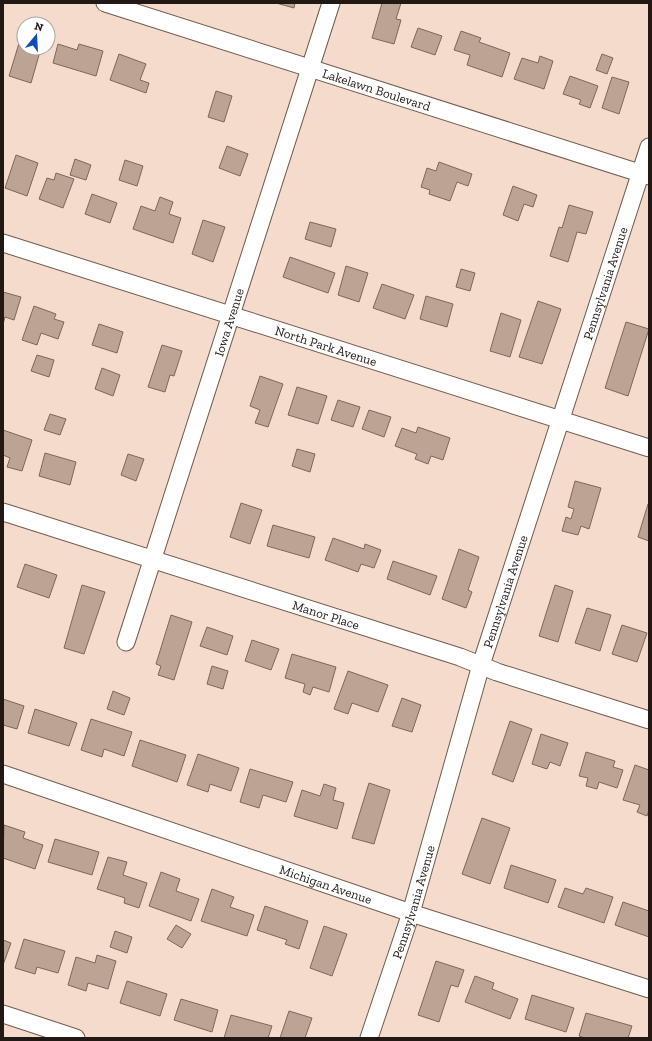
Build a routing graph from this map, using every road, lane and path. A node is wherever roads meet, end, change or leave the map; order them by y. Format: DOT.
graph roads {
  1 [pos="105,3"];
  2 [pos="331,3"];
  3 [pos="310,68"];
  4 [pos="649,147"];
  5 [pos="645,174"];
  6 [pos="3,242"];
  7 [pos="231,316"];
  8 [pos="561,421"];
  9 [pos="649,448"];
  10 [pos="3,512"];
  11 [pos="153,558"];
  12 [pos="126,642"];
  13 [pos="481,665"];
  14 [pos="649,720"];
  15 [pos="3,774"];
  16 [pos="411,913"];
  17 [pos="649,989"];
  18 [pos="3,1014"];
  19 [pos="76,1038"];
  20 [pos="369,1038"];
  1 -- 3 [label="street, Lakelawn Boulevard"];
  2 -- 3 [label="street, Iowa Avenue"];
  3 -- 5 [label="street, Lakelawn Boulevard"];
  3 -- 7 [label="street, Iowa Avenue"];
  4 -- 5 [label="street, Pennsylvania Avenue"];
  5 -- 8 [label="street, Pennsylvania Avenue"];
  6 -- 7 [label="street, North Park Avenue"];
  7 -- 8 [label="street, North Park Avenue"];
  7 -- 11 [label="street, Iowa Avenue"];
  8 -- 9 [label="street, North Park Avenue"];
  8 -- 13 [label="street, Pennsylvania Avenue"];
  10 -- 11 [label="street, Manor Place"];
  11 -- 12 [label="street, Iowa Avenue"];
  11 -- 13 [label="street, Manor Place"];
  13 -- 14 [label="street, Manor Place"];
  13 -- 16 [label="street, Pennsylvania Avenue"];
  15 -- 16 [label="street, Michigan Avenue"];
  16 -- 17 [label="street, Michigan Avenue"];
  16 -- 20 [label="street, Pennsylvania Avenue"];
  18 -- 19 [label="street"];
}
